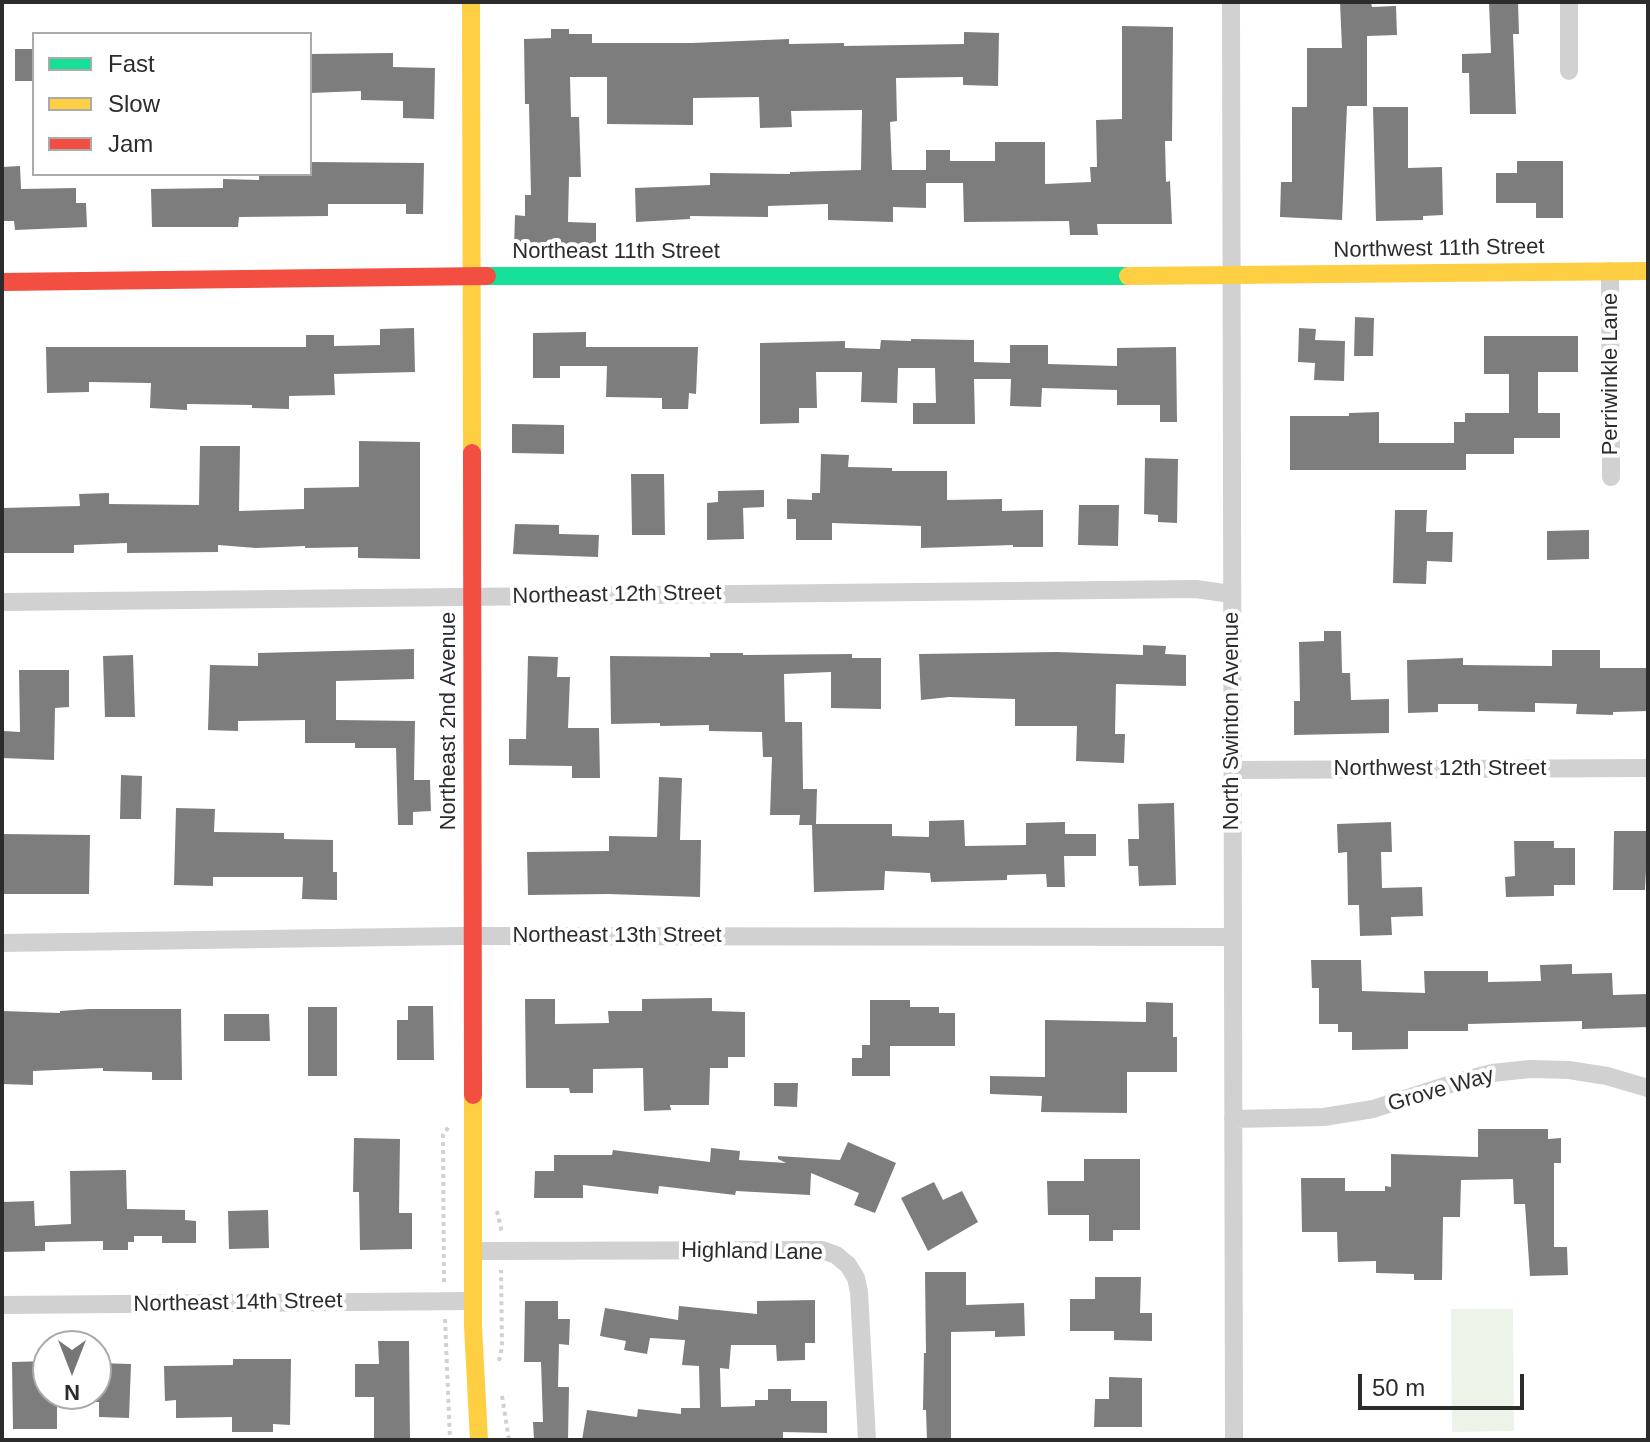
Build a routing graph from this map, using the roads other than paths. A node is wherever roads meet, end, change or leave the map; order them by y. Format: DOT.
graph roads {
  1 [pos="471,2"];
  2 [pos="1231,2"];
  3 [pos="1569,2"];
  4 [pos="1569,71"];
  5 [pos="1610,271"];
  6 [pos="1648,271"];
  7 [pos="472,276"];
  8 [pos="1231,276"];
  9 [pos="2,282"];
  10 [pos="1611,477"];
  11 [pos="1231,594"];
  12 [pos="472,597"];
  13 [pos="2,602"];
  14 [pos="1648,768"];
  15 [pos="1232,770"];
  16 [pos="473,936"];
  17 [pos="1233,937"];
  18 [pos="2,943"];
  19 [pos="1648,1088"];
  20 [pos="1233,1119"];
  21 [pos="473,1251"];
  22 [pos="473,1301"];
  23 [pos="2,1305"];
  24 [pos="479,1440"];
  25 [pos="867,1440"];
  26 [pos="1234,1440"];
  1 -- 7 [label="street, Northeast 2nd Avenue"];
  2 -- 8 [label="street, North Swinton Avenue"];
  3 -- 4 [label="street"];
  5 -- 6 [label="street, Northwest 11th Street"];
  5 -- 8 [label="street, Northwest 11th Street"];
  5 -- 10 [label="street, Perriwinkle Lane"];
  7 -- 8 [label="street, Northeast 11th Street"];
  7 -- 9 [label="street, Northeast 11th Street"];
  7 -- 12 [label="street, Northeast 2nd Avenue"];
  8 -- 11 [label="street, North Swinton Avenue"];
  11 -- 12 [label="street, Northeast 12th Street"];
  11 -- 15 [label="street, North Swinton Avenue"];
  12 -- 13 [label="street, Northeast 12th Street"];
  12 -- 16 [label="street, Northeast 2nd Avenue"];
  14 -- 15 [label="street, Northwest 12th Street"];
  15 -- 17 [label="street, North Swinton Avenue"];
  16 -- 17 [label="street, Northeast 13th Street"];
  16 -- 18 [label="street, Northeast 13th Street"];
  16 -- 21 [label="street, Northeast 2nd Avenue"];
  17 -- 20 [label="street, North Swinton Avenue"];
  19 -- 20 [label="street, Grove Way"];
  20 -- 26 [label="street, North Swinton Avenue"];
  21 -- 22 [label="street, Northeast 2nd Avenue"];
  21 -- 25 [label="street, Highland Lane"];
  22 -- 23 [label="street, Northeast 14th Street"];
  22 -- 24 [label="street, Northeast 2nd Avenue"];
}
